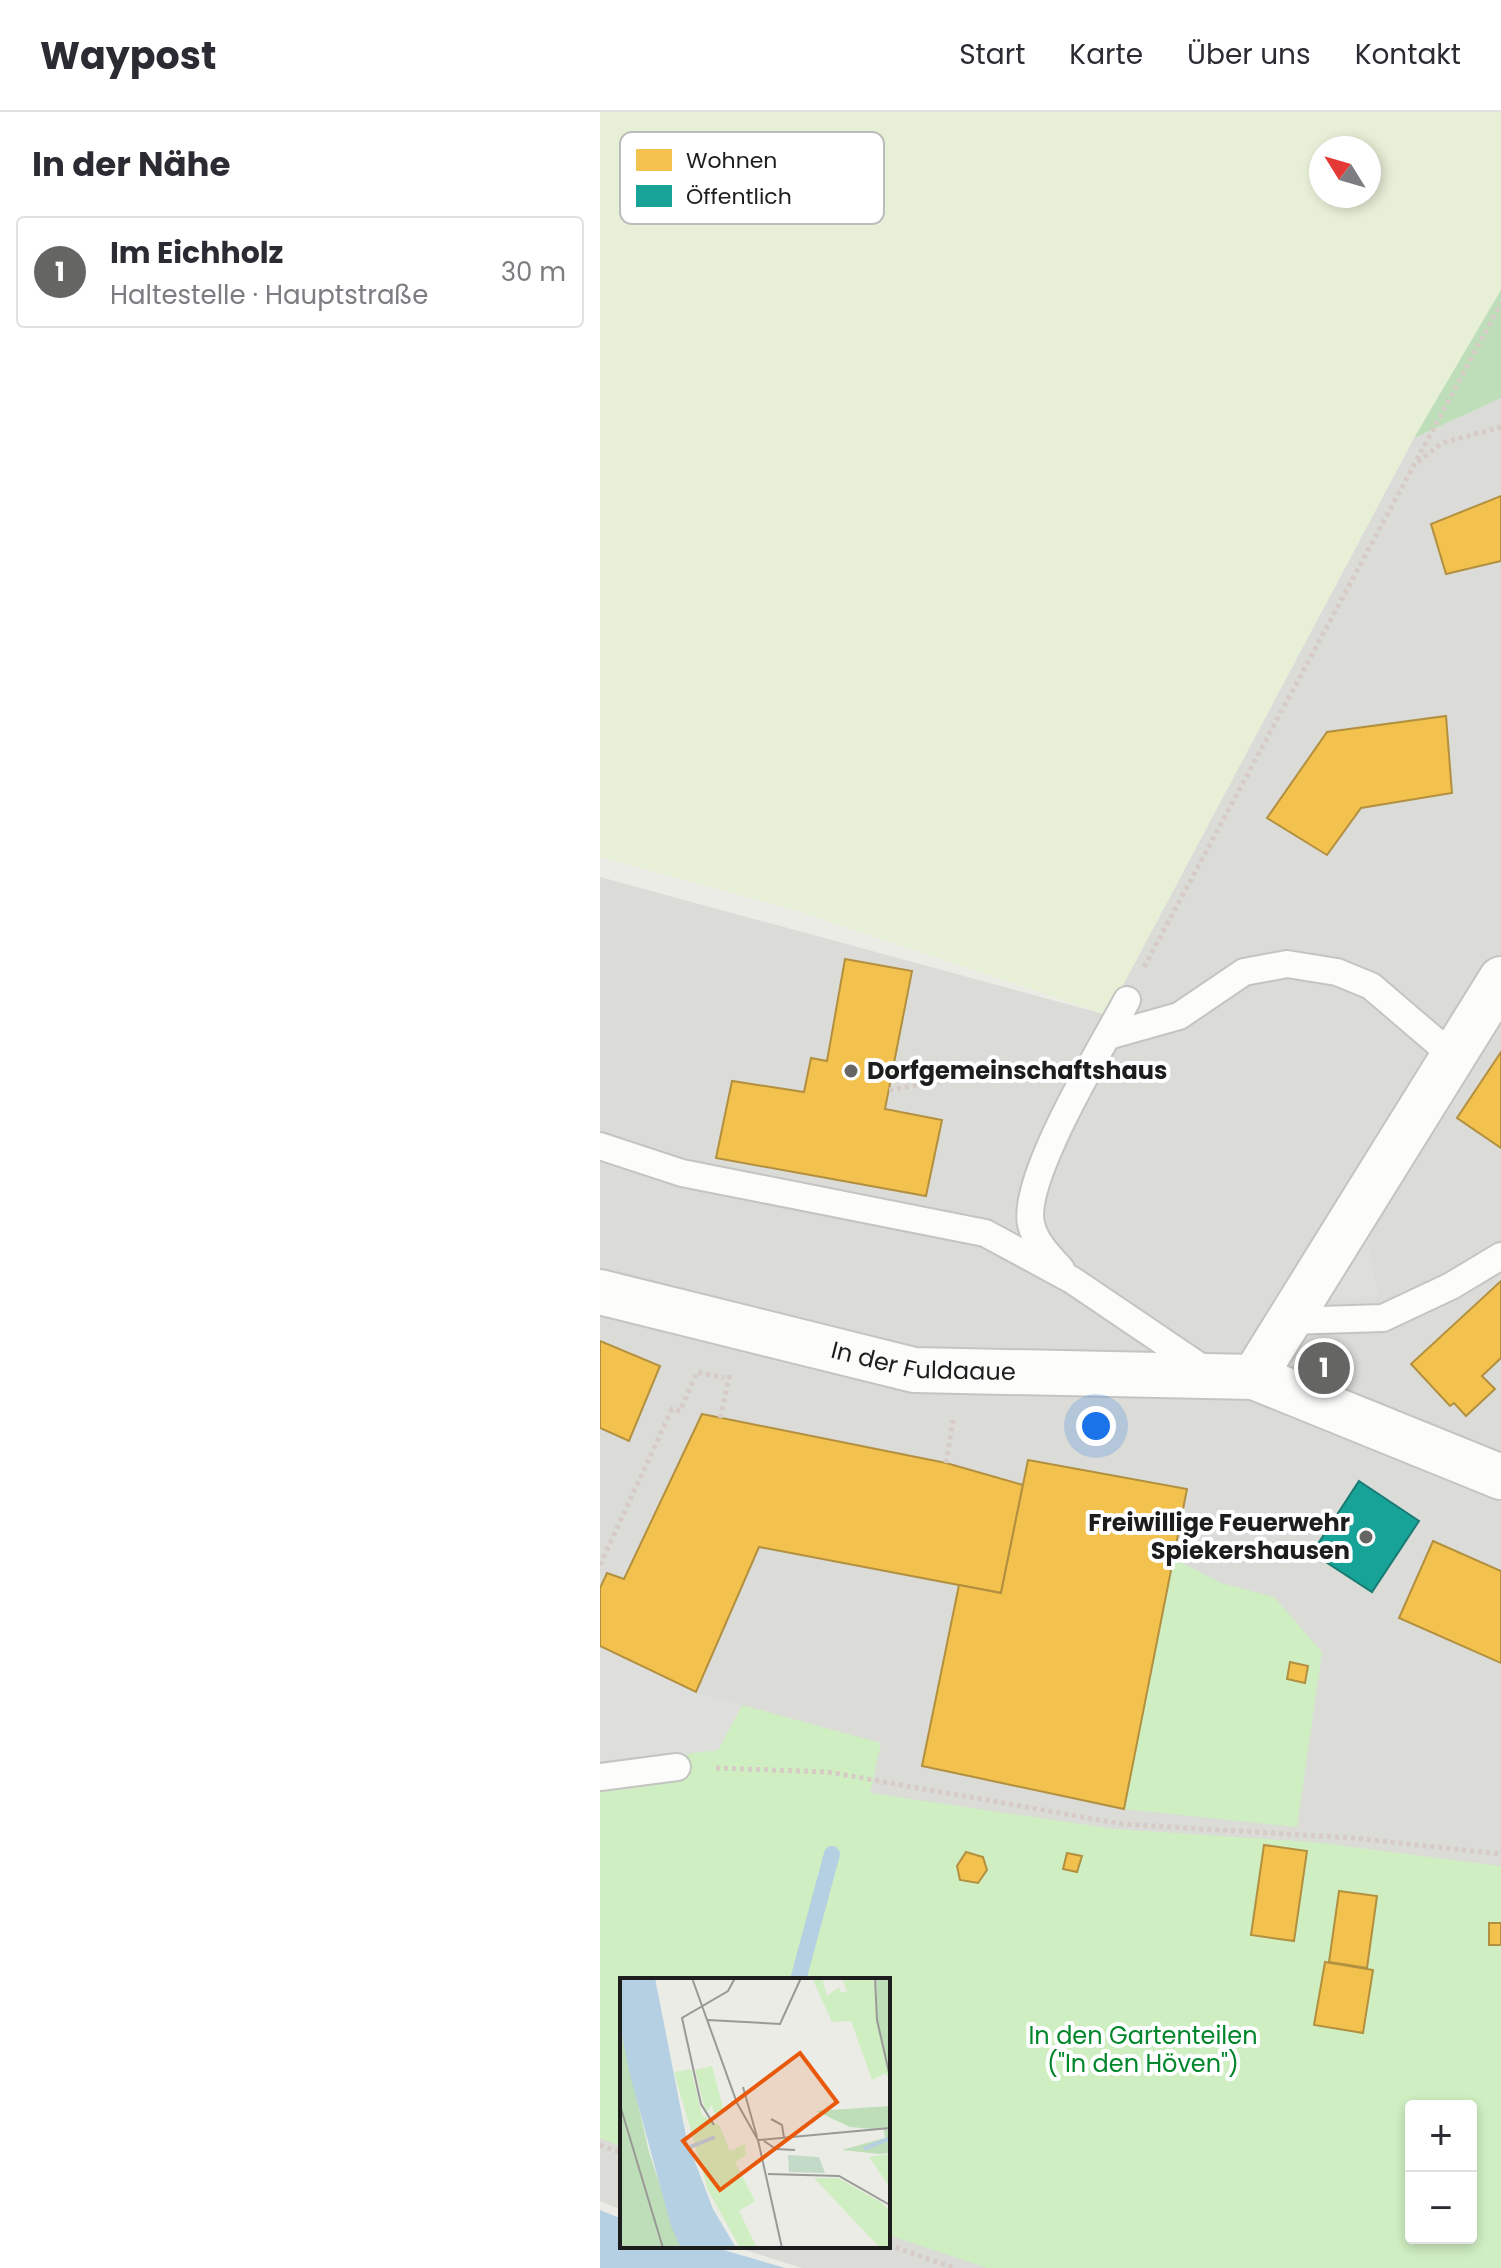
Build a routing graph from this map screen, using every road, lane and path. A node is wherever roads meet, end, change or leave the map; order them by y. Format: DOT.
graph roads {
  1 [pos="1501,303"];
  2 [pos="1501,427"];
  3 [pos="1414,465"];
  4 [pos="1501,979"];
  5 [pos="1127,1000"];
  6 [pos="1108,1036"];
  7 [pos="1453,1056"];
  8 [pos="1085,1074"];
  9 [pos="889,1090"];
  10 [pos="600,1146"];
  11 [pos="1501,1256"];
  12 [pos="1072,1280"];
  13 [pos="600,1292"];
  14 [pos="1289,1321"];
  15 [pos="732,1366"];
  16 [pos="1234,1377"];
  17 [pos="729,1379"];
  18 [pos="955,1409"];
  19 [pos="720,1418"];
  20 [pos="946,1463"];
  21 [pos="1501,1477"];
  22 [pos="600,1565"];
  23 [pos="677,1767"];
  24 [pos="600,1777"];
  25 [pos="1501,1854"];
  26 [pos="600,2145"];
  27 [pos="620,2152"];
  28 [pos="890,2246"];
  29 [pos="955,2268"];
  1 -- 3 [label="path"];
  2 -- 3 [label="path"];
  3 -- 5 [label="path"];
  4 -- 7 [label="street"];
  5 -- 6 [label="lane"];
  6 -- 7 [label="lane"];
  6 -- 8 [label="lane"];
  7 -- 14 [label="street"];
  8 -- 9 [label="path"];
  8 -- 12 [label="lane"];
  10 -- 12 [label="lane"];
  11 -- 14 [label="lane"];
  12 -- 16 [label="lane"];
  13 -- 16 [label="street, In der Fuldaaue"];
  14 -- 16 [label="street"];
  15 -- 17 [label="path"];
  16 -- 21 [label="street"];
  17 -- 19 [label="path"];
  17 -- 22 [label="path"];
  18 -- 20 [label="path"];
  23 -- 24 [label="lane"];
  23 -- 25 [label="path"];
  26 -- 27 [label="path"];
  28 -- 29 [label="path"];
}
